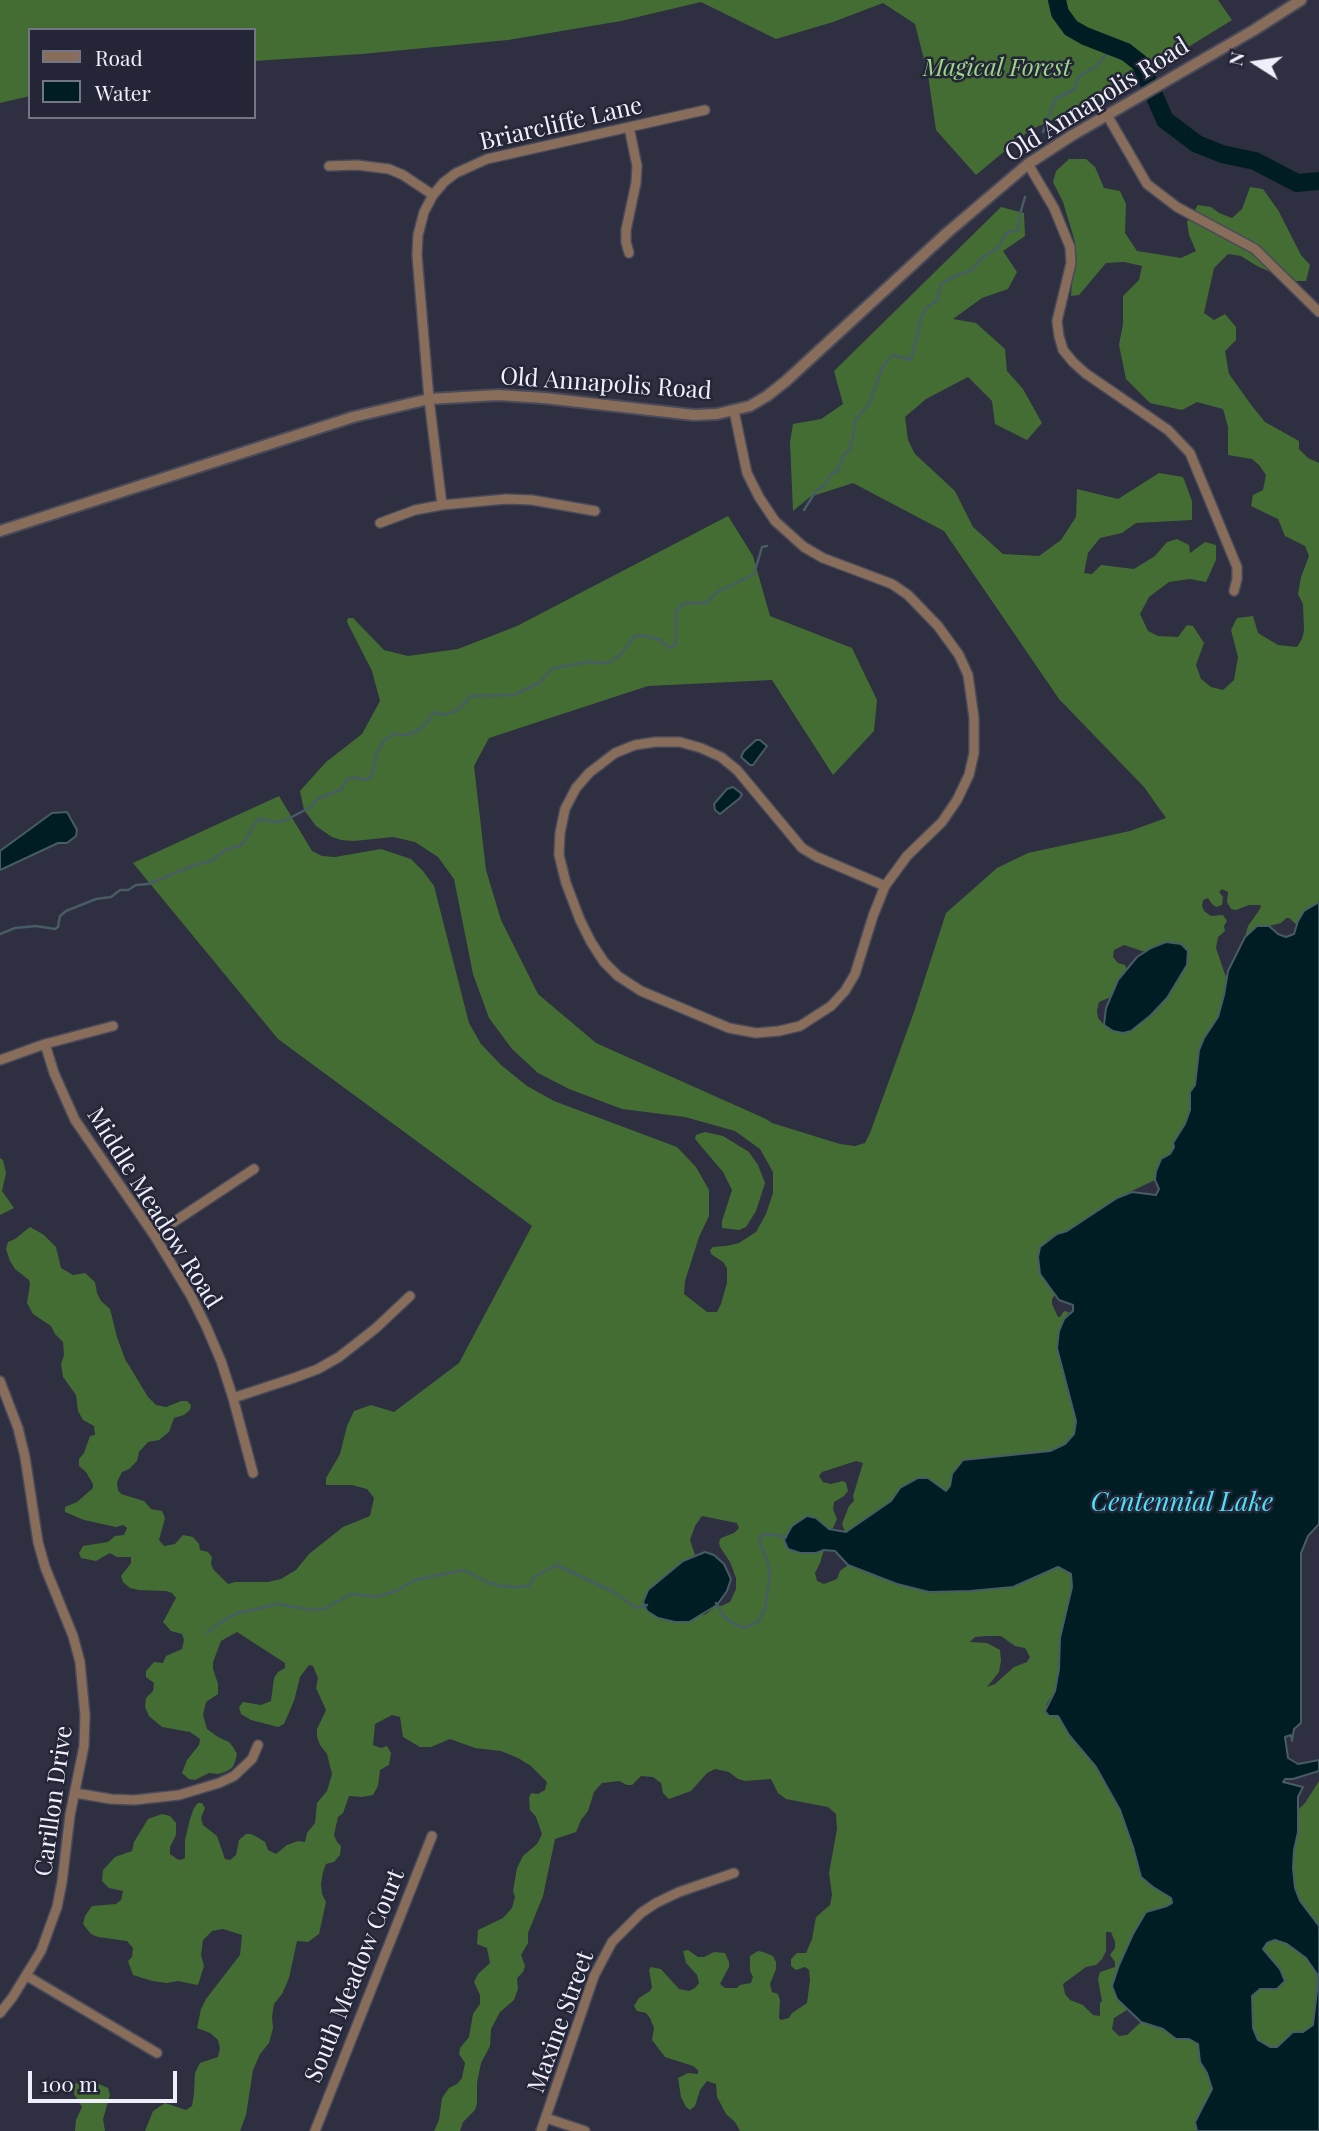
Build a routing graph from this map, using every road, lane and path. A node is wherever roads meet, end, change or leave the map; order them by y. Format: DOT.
graph roads {
  1 [pos="1301,0"];
  2 [pos="705,110"];
  3 [pos="1107,115"];
  4 [pos="629,127"];
  5 [pos="1028,164"];
  6 [pos="329,166"];
  7 [pos="433,195"];
  8 [pos="629,253"];
  9 [pos="1319,312"];
  10 [pos="429,399"];
  11 [pos="734,411"];
  12 [pos="442,505"];
  13 [pos="595,511"];
  14 [pos="380,523"];
  15 [pos="0,531"];
  16 [pos="1234,591"];
  17 [pos="885,886"];
  18 [pos="113,1026"];
  19 [pos="45,1044"];
  20 [pos="0,1060"];
  21 [pos="254,1169"];
  22 [pos="154,1235"];
  23 [pos="410,1296"];
  24 [pos="0,1381"];
  25 [pos="233,1398"];
  26 [pos="253,1473"];
  27 [pos="258,1745"];
  28 [pos="75,1793"];
  29 [pos="432,1836"];
  30 [pos="734,1873"];
  31 [pos="27,1976"];
  32 [pos="0,2013"];
  33 [pos="157,2053"];
  34 [pos="546,2118"];
  35 [pos="315,2131"];
  36 [pos="541,2131"];
  37 [pos="585,2131"];
  1 -- 3 [label="street, Old Annapolis Road"];
  2 -- 4 [label="street, Briarcliffe Lane"];
  3 -- 5 [label="street, Old Annapolis Road"];
  3 -- 9 [label="street"];
  4 -- 7 [label="street, Briarcliffe Lane"];
  4 -- 8 [label="street"];
  5 -- 11 [label="street, Old Annapolis Road"];
  5 -- 16 [label="street"];
  6 -- 7 [label="street"];
  7 -- 10 [label="street, Briarcliffe Lane"];
  10 -- 11 [label="street, Old Annapolis Road"];
  10 -- 12 [label="street, Briarcliffe Lane"];
  10 -- 15 [label="street, Old Annapolis Road"];
  11 -- 17 [label="street"];
  12 -- 13 [label="street"];
  12 -- 14 [label="street"];
  17 -- 17 [label="street"];
  18 -- 19 [label="street"];
  19 -- 20 [label="street"];
  19 -- 22 [label="street, Middle Meadow Road"];
  21 -- 22 [label="street"];
  22 -- 25 [label="street, Middle Meadow Road"];
  23 -- 25 [label="street"];
  24 -- 28 [label="street, Carillon Drive"];
  25 -- 26 [label="street, Middle Meadow Road"];
  27 -- 28 [label="street"];
  28 -- 31 [label="street, Carillon Drive"];
  29 -- 35 [label="street, South Meadow Court"];
  30 -- 34 [label="street, Maxine Street"];
  31 -- 32 [label="street, Carillon Drive"];
  31 -- 33 [label="street"];
  34 -- 36 [label="street, Maxine Street"];
  34 -- 37 [label="street"];
}
